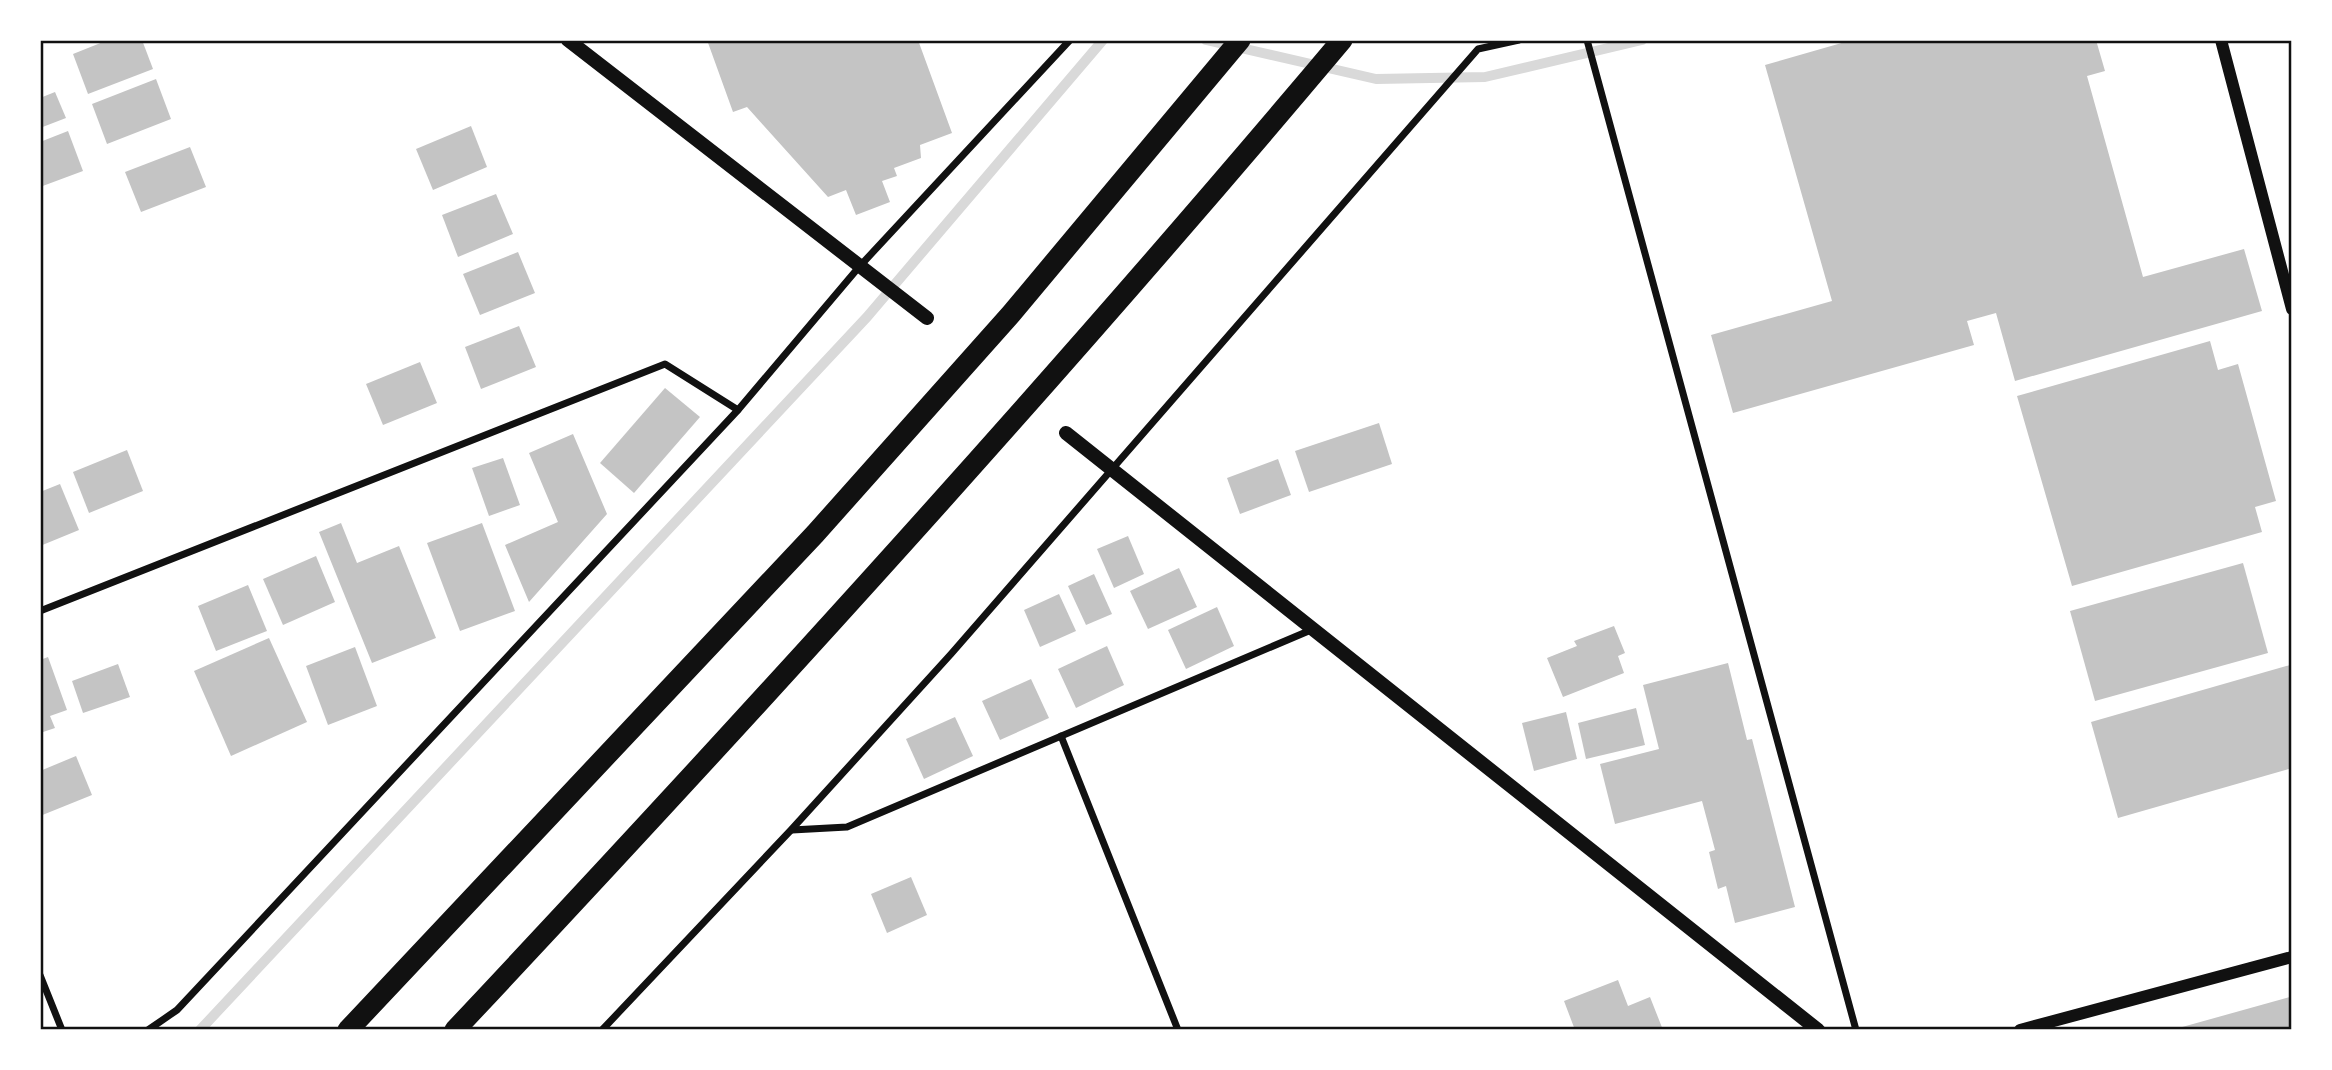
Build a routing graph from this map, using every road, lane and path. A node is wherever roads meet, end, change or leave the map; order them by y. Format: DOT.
graph roads {
  1 [pos="568,40"];
  2 [pos="1070,40"];
  3 [pos="1240,40"];
  4 [pos="1342,40"];
  5 [pos="1519,40"];
  6 [pos="1587,40"];
  7 [pos="2221,40"];
  8 [pos="859,267"];
  9 [pos="2292,309"];
  10 [pos="927,318"];
  11 [pos="738,410"];
  12 [pos="1066,433"];
  13 [pos="1110,471"];
  14 [pos="40,611"];
  15 [pos="1311,630"];
  16 [pos="1061,736"];
  17 [pos="791,830"];
  18 [pos="2292,957"];
  19 [pos="40,975"];
  20 [pos="62,1030"];
  21 [pos="148,1030"];
  22 [pos="348,1030"];
  23 [pos="455,1030"];
  24 [pos="602,1030"];
  25 [pos="1178,1030"];
  26 [pos="1818,1030"];
  27 [pos="1856,1030"];
  28 [pos="2020,1030"];
  1 -- 8 [label="main road"];
  2 -- 8 [label="street"];
  3 -- 22 [label="highway"];
  4 -- 23 [label="highway"];
  5 -- 13 [label="street"];
  6 -- 27 [label="street"];
  7 -- 9 [label="street"];
  8 -- 10 [label="main road"];
  8 -- 11 [label="street"];
  11 -- 14 [label="street"];
  11 -- 21 [label="street"];
  12 -- 13 [label="main road"];
  13 -- 15 [label="main road"];
  13 -- 17 [label="street"];
  15 -- 16 [label="street"];
  15 -- 26 [label="main road"];
  16 -- 17 [label="street"];
  16 -- 25 [label="street"];
  17 -- 24 [label="street"];
  18 -- 28 [label="street"];
  19 -- 20 [label="street"];
}
